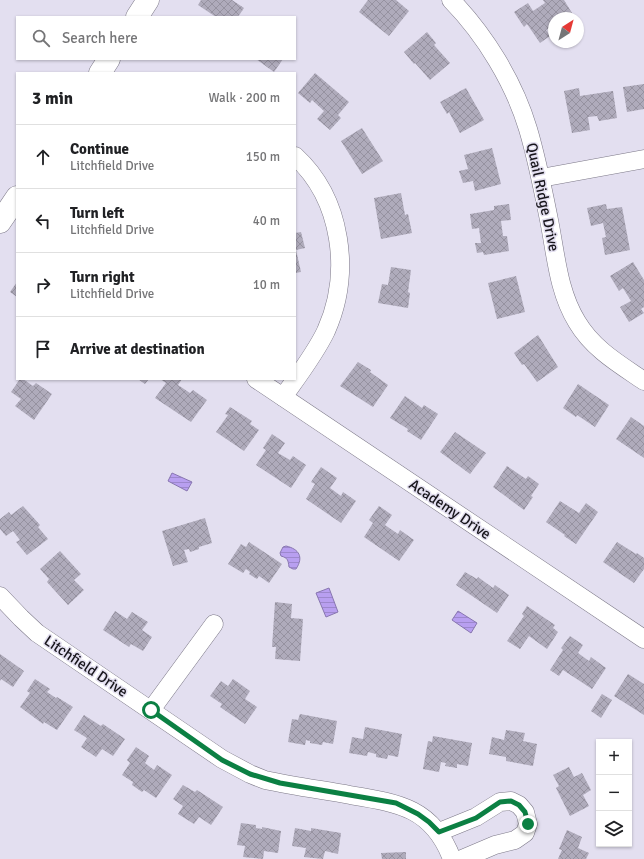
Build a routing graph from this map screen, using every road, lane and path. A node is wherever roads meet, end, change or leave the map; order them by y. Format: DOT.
graph roads {
  1 [pos="148,0"];
  2 [pos="456,2"];
  3 [pos="138,16"];
  4 [pos="108,60"];
  5 [pos="101,72"];
  6 [pos="296,157"];
  7 [pos="644,159"];
  8 [pos="541,178"];
  9 [pos="296,378"];
  10 [pos="257,380"];
  11 [pos="295,380"];
  12 [pos="644,381"];
  13 [pos="283,398"];
  14 [pos="0,596"];
  15 [pos="214,624"];
  16 [pos="644,639"];
  17 [pos="151,710"];
  18 [pos="439,832"];
  19 [pos="452,859"];
  20 [pos="462,859"];
  1 -- 3 [label="street"];
  2 -- 8 [label="street, Quail Ridge Drive"];
  4 -- 5 [label="street"];
  6 -- 9 [label="street"];
  7 -- 8 [label="street"];
  8 -- 12 [label="street, Quail Ridge Drive"];
  10 -- 13 [label="street, Academy Drive"];
  11 -- 13 [label="street"];
  13 -- 16 [label="street, Academy Drive"];
  14 -- 17 [label="street, Litchfield Drive"];
  15 -- 17 [label="street"];
  17 -- 18 [label="street, Litchfield Drive"];
  18 -- 19 [label="street, Litchfield Drive"];
  18 -- 20 [label="street"];
}
